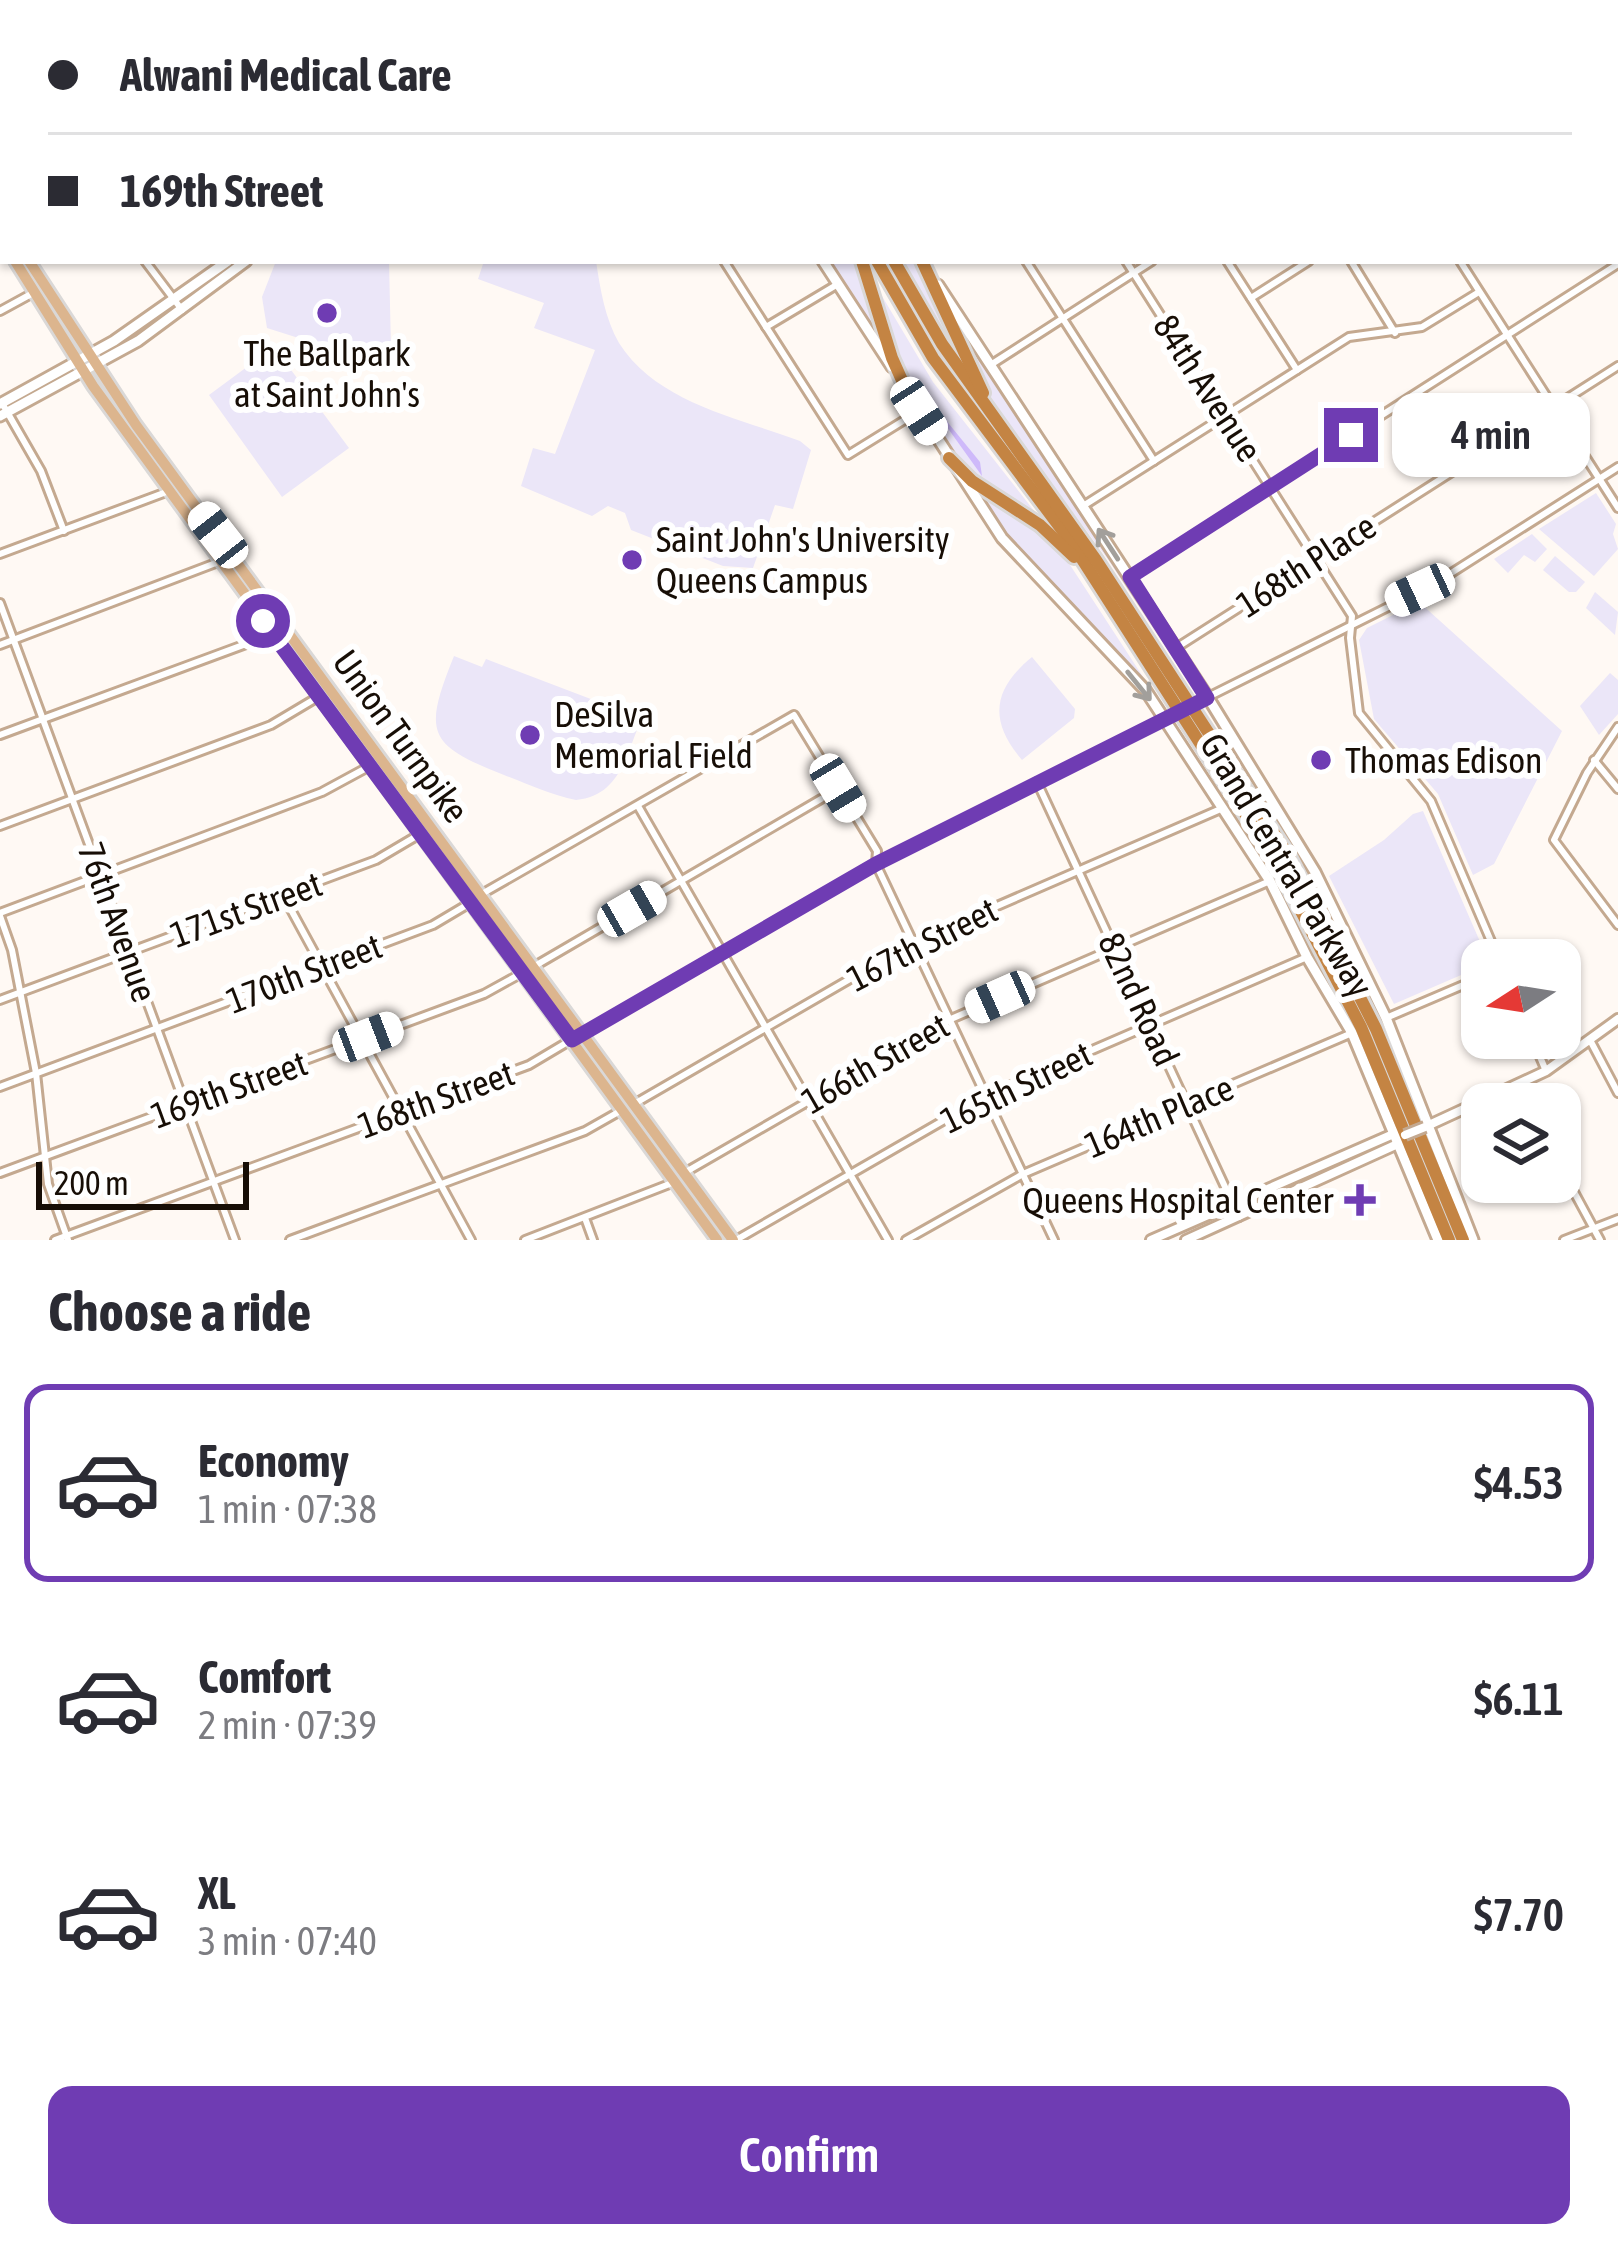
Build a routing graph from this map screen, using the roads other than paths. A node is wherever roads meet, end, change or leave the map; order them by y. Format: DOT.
graph roads {
  1 [pos="17,264"];
  2 [pos="31,264"];
  3 [pos="147,264"];
  4 [pos="225,264"];
  5 [pos="241,264"];
  6 [pos="726,264"];
  7 [pos="825,264"];
  8 [pos="863,264"];
  9 [pos="879,264"];
  10 [pos="896,264"];
  11 [pos="923,264"];
  12 [pos="924,264"];
  13 [pos="1028,264"];
  14 [pos="1128,264"];
  15 [pos="1147,264"];
  16 [pos="1229,264"];
  17 [pos="1305,264"];
  18 [pos="1353,264"];
  19 [pos="1462,264"];
  20 [pos="1618,264"];
  21 [pos="1134,272"];
  22 [pos="838,284"];
  23 [pos="36,291"];
  24 [pos="1479,292"];
  25 [pos="1252,298"];
  26 [pos="177,306"];
  27 [pos="0,311"];
  28 [pos="1062,318"];
  29 [pos="766,327"];
  30 [pos="1395,333"];
  31 [pos="1507,335"];
  32 [pos="94,358"];
  33 [pos="992,364"];
  34 [pos="81,365"];
  35 [pos="1618,366"];
  36 [pos="1297,370"];
  37 [pos="905,387"];
  38 [pos="1553,407"];
  39 [pos="2,408"];
  40 [pos="919,411"];
  41 [pos="1226,415"];
  42 [pos="994,416"];
  43 [pos="949,458"];
  44 [pos="1154,460"];
  45 [pos="1618,467"];
  46 [pos="1599,479"];
  47 [pos="1271,486"];
  48 [pos="169,491"];
  49 [pos="1083,506"];
  50 [pos="1618,508"];
  51 [pos="64,531"];
  52 [pos="0,554"];
  53 [pos="1317,558"];
  54 [pos="227,559"];
  55 [pos="1092,577"];
  56 [pos="1130,577"];
  57 [pos="0,603"];
  58 [pos="1350,625"];
  59 [pos="273,634"];
  60 [pos="14,640"];
  61 [pos="0,645"];
  62 [pos="1175,648"];
  63 [pos="318,698"];
  64 [pos="1204,700"];
  65 [pos="43,719"];
  66 [pos="1167,719"];
  67 [pos="1618,727"];
  68 [pos="0,735"];
  69 [pos="1594,760"];
  70 [pos="376,762"];
  71 [pos="1037,782"];
  72 [pos="1618,789"];
  73 [pos="72,799"];
  74 [pos="821,799"];
  75 [pos="638,805"];
  76 [pos="1223,808"];
  77 [pos="0,826"];
  78 [pos="420,834"];
  79 [pos="876,864"];
  80 [pos="1078,870"];
  81 [pos="100,875"];
  82 [pos="681,880"];
  83 [pos="1270,881"];
  84 [pos="283,895"];
  85 [pos="475,899"];
  86 [pos="1614,911"];
  87 [pos="0,914"];
  88 [pos="1618,925"];
  89 [pos="1490,939"];
  90 [pos="914,942"];
  91 [pos="1114,947"];
  92 [pos="129,952"];
  93 [pos="723,954"];
  94 [pos="1307,957"];
  95 [pos="322,967"];
  96 [pos="528,970"];
  97 [pos="1461,986"];
  98 [pos="20,992"];
  99 [pos="0,1000"];
  100 [pos="1386,1018"];
  101 [pos="951,1019"];
  102 [pos="1618,1019"];
  103 [pos="1150,1024"];
  104 [pos="766,1027"];
  105 [pos="157,1028"];
  106 [pos="1352,1034"];
  107 [pos="577,1037"];
  108 [pos="362,1040"];
  109 [pos="1590,1040"];
  110 [pos="1541,1059"];
  111 [pos="1546,1071"];
  112 [pos="36,1073"];
  113 [pos="1520,1083"];
  114 [pos="0,1087"];
  115 [pos="1618,1093"];
  116 [pos="986,1096"];
  117 [pos="808,1101"];
  118 [pos="1187,1103"];
  119 [pos="185,1105"];
  120 [pos="628,1107"];
  121 [pos="1461,1110"];
  122 [pos="402,1112"];
  123 [pos="1427,1126"];
  124 [pos="1401,1137"];
  125 [pos="44,1157"];
  126 [pos="0,1173"];
  127 [pos="850,1174"];
  128 [pos="1023,1174"];
  129 [pos="679,1177"];
  130 [pos="214,1181"];
  131 [pos="441,1184"];
  132 [pos="1580,1203"];
  133 [pos="1233,1204"];
  134 [pos="1239,1217"];
  135 [pos="585,1218"];
  136 [pos="1618,1219"];
  137 [pos="1594,1228"];
  138 [pos="67,1238"];
  139 [pos="55,1240"];
  140 [pos="235,1240"];
  141 [pos="290,1240"];
  142 [pos="471,1240"];
  143 [pos="525,1240"];
  144 [pos="593,1240"];
  145 [pos="717,1240"];
  146 [pos="734,1240"];
  147 [pos="888,1240"];
  148 [pos="906,1240"];
  149 [pos="1054,1240"];
  150 [pos="1151,1240"];
  151 [pos="1186,1240"];
  152 [pos="1438,1240"];
  153 [pos="1449,1240"];
  154 [pos="1462,1240"];
  155 [pos="1473,1240"];
  156 [pos="1564,1240"];
  157 [pos="1600,1240"];
  1 -- 23 [label="main road, Union Turnpike"];
  2 -- 32 [label="main road, Union Turnpike"];
  3 -- 26 [label="street"];
  4 -- 26 [label="main road"];
  5 -- 26 [label="main road"];
  6 -- 29 [label="street"];
  7 -- 22 [label="main road, Grand Central Parkway"];
  8 -- 37 [label="highway"];
  9 -- 55 [label="highway, Grand Central Parkway"];
  10 -- 42 [label="highway, Grand Central Parkway"];
  11 -- 42 [label="highway"];
  12 -- 33 [label="main road, Grand Central Parkway"];
  13 -- 28 [label="street"];
  14 -- 21 [label="street, 84th Avenue"];
  15 -- 21 [label="street"];
  16 -- 25 [label="street"];
  17 -- 25 [label="street"];
  18 -- 30 [label="street"];
  19 -- 24 [label="street"];
  20 -- 31 [label="street"];
  21 -- 28 [label="street"];
  21 -- 41 [label="street, 84th Avenue"];
  22 -- 29 [label="street"];
  22 -- 37 [label="main road, Grand Central Parkway"];
  23 -- 27 [label="street"];
  23 -- 34 [label="main road, Union Turnpike"];
  24 -- 30 [label="street"];
  24 -- 31 [label="street"];
  25 -- 36 [label="street"];
  26 -- 32 [label="main road"];
  28 -- 33 [label="street"];
  28 -- 44 [label="street"];
  29 -- 40 [label="street"];
  30 -- 36 [label="street"];
  31 -- 38 [label="street"];
  31 -- 47 [label="street"];
  32 -- 34 [label="main road"];
  32 -- 54 [label="main road, Union Turnpike"];
  33 -- 49 [label="main road, Grand Central Parkway"];
  34 -- 39 [label="main road"];
  34 -- 48 [label="main road, Union Turnpike"];
  35 -- 38 [label="street, 168th Place"];
  36 -- 41 [label="street"];
  37 -- 40 [label="main road, Grand Central Parkway"];
  38 -- 46 [label="street"];
  38 -- 53 [label="street, 168th Place"];
  39 -- 51 [label="street"];
  40 -- 43 [label="main road, Grand Central Parkway"];
  41 -- 44 [label="street"];
  41 -- 47 [label="street, 84th Avenue"];
  42 -- 154 [label="highway, Grand Central Parkway"];
  43 -- 55 [label="highway"];
  43 -- 66 [label="main road, Grand Central Parkway, one-way"];
  44 -- 49 [label="street"];
  45 -- 46 [label="street, 168th Street"];
  46 -- 50 [label="street"];
  46 -- 58 [label="street, 168th Street"];
  47 -- 53 [label="street, 84th Avenue"];
  47 -- 56 [label="street"];
  48 -- 51 [label="street"];
  48 -- 54 [label="main road, Union Turnpike"];
  56 -- 49 [label="main road, Grand Central Parkway, one-way"];
  51 -- 52 [label="street"];
  53 -- 58 [label="street, 84th Avenue"];
  53 -- 62 [label="street, 168th Place"];
  54 -- 59 [label="main road, Union Turnpike"];
  54 -- 60 [label="street"];
  54 -- 70 [label="main road, Union Turnpike"];
  55 -- 153 [label="highway, Grand Central Parkway"];
  56 -- 62 [label="main road, Grand Central Parkway"];
  57 -- 60 [label="street, 76th Avenue"];
  58 -- 64 [label="street, 168th Street"];
  58 -- 89 [label="street, 84th Avenue"];
  59 -- 63 [label="main road, Union Turnpike"];
  59 -- 65 [label="street"];
  60 -- 61 [label="street"];
  60 -- 65 [label="street, 76th Avenue"];
  62 -- 64 [label="main road, Grand Central Parkway"];
  63 -- 70 [label="main road, Union Turnpike"];
  63 -- 73 [label="street"];
  64 -- 66 [label="street, 168th Street, bridge"];
  64 -- 100 [label="main road, Grand Central Parkway"];
  65 -- 68 [label="street"];
  65 -- 73 [label="street, 76th Avenue"];
  66 -- 71 [label="street, 168th Street"];
  66 -- 76 [label="main road, Grand Central Parkway"];
  67 -- 69 [label="street"];
  69 -- 72 [label="street"];
  69 -- 86 [label="street"];
  70 -- 78 [label="main road, Union Turnpike"];
  70 -- 81 [label="street"];
  70 -- 85 [label="main road, Union Turnpike"];
  71 -- 79 [label="street, 168th Street"];
  71 -- 80 [label="street, 82nd Road"];
  73 -- 77 [label="street"];
  73 -- 81 [label="street, 76th Avenue"];
  74 -- 82 [label="street, 169th Street"];
  75 -- 79 [label="street, 170th Street"];
  75 -- 82 [label="street"];
  75 -- 85 [label="street, 170th Street"];
  76 -- 80 [label="street, 167th Street"];
  76 -- 83 [label="main road, Grand Central Parkway"];
  78 -- 84 [label="street, 171st Street"];
  78 -- 85 [label="main road, Union Turnpike"];
  79 -- 90 [label="street"];
  79 -- 93 [label="street, 168th Street"];
  80 -- 90 [label="street, 167th Street"];
  80 -- 91 [label="street, 82nd Road"];
  81 -- 87 [label="street"];
  81 -- 92 [label="street, 76th Avenue"];
  82 -- 93 [label="street"];
  82 -- 96 [label="street, 169th Street"];
  83 -- 91 [label="street, 166th Street"];
  83 -- 94 [label="main road, Grand Central Parkway"];
  84 -- 92 [label="street, 171st Street"];
  84 -- 95 [label="street"];
  85 -- 95 [label="street, 170th Street"];
  85 -- 96 [label="main road, Union Turnpike"];
  86 -- 88 [label="street"];
  87 -- 98 [label="street"];
  90 -- 101 [label="street"];
  90 -- 104 [label="street, 167th Street"];
  91 -- 101 [label="street, 166th Street"];
  91 -- 103 [label="street, 82nd Road"];
  92 -- 98 [label="street, 171st Street"];
  92 -- 105 [label="street, 76th Avenue"];
  93 -- 104 [label="street"];
  93 -- 107 [label="street, 168th Street"];
  94 -- 103 [label="street, 165th Street"];
  94 -- 106 [label="main road, Grand Central Parkway"];
  95 -- 105 [label="street, 170th Street"];
  95 -- 108 [label="street"];
  96 -- 107 [label="main road, Union Turnpike"];
  96 -- 108 [label="street, 169th Street"];
  97 -- 100 [label="street"];
  98 -- 99 [label="street, 171st Street"];
  98 -- 112 [label="street"];
  100 -- 123 [label="main road, Grand Central Parkway"];
  101 -- 116 [label="street"];
  101 -- 117 [label="street, 166th Street"];
  102 -- 109 [label="street"];
  103 -- 116 [label="street, 165th Street"];
  103 -- 118 [label="street, 82nd Road"];
  104 -- 117 [label="street"];
  104 -- 120 [label="street, 167th Street"];
  105 -- 112 [label="street, 170th Street"];
  105 -- 119 [label="street, 76th Avenue"];
  106 -- 118 [label="street, 164th Place"];
  106 -- 124 [label="main road, Grand Central Parkway"];
  107 -- 120 [label="main road, Union Turnpike"];
  107 -- 122 [label="street, 168th Street"];
  108 -- 119 [label="street, 169th Street"];
  108 -- 122 [label="street"];
  109 -- 111 [label="street"];
  109 -- 115 [label="street"];
  110 -- 111 [label="street"];
  111 -- 113 [label="street"];
  112 -- 114 [label="street, 170th Street"];
  112 -- 125 [label="street"];
  116 -- 127 [label="street, 165th Street"];
  116 -- 128 [label="street"];
  117 -- 127 [label="street"];
  117 -- 129 [label="street, 166th Street"];
  118 -- 128 [label="street, 164th Place"];
  118 -- 133 [label="street, 82nd Road"];
  119 -- 125 [label="street, 169th Street"];
  119 -- 130 [label="street, 76th Avenue"];
  120 -- 129 [label="main road, Union Turnpike"];
  120 -- 131 [label="street, 167th Street"];
  121 -- 123 [label="street"];
  122 -- 130 [label="street, 168th Street"];
  122 -- 131 [label="street"];
  123 -- 124 [label="street, bridge"];
  123 -- 155 [label="main road, Grand Central Parkway"];
  124 -- 133 [label="street"];
  124 -- 134 [label="street"];
  124 -- 152 [label="main road, Grand Central Parkway"];
  125 -- 126 [label="street, 169th Street"];
  125 -- 138 [label="street"];
  127 -- 146 [label="street, 165th Street"];
  127 -- 147 [label="street"];
  128 -- 148 [label="street, 164th Place"];
  128 -- 149 [label="street"];
  129 -- 135 [label="street, 166th Street"];
  129 -- 145 [label="main road, Union Turnpike"];
  129 -- 146 [label="main road, Union Turnpike"];
  130 -- 138 [label="street, 168th Street"];
  130 -- 140 [label="street, 76th Avenue"];
  131 -- 141 [label="street, 167th Street"];
  131 -- 142 [label="street"];
  132 -- 137 [label="street"];
  133 -- 134 [label="street, 82nd Road"];
  133 -- 150 [label="street"];
  134 -- 151 [label="street"];
  135 -- 143 [label="street, 166th Street"];
  135 -- 144 [label="street"];
  136 -- 137 [label="street"];
  137 -- 156 [label="street"];
  137 -- 157 [label="street"];
  138 -- 139 [label="street, 168th Street"];
}
